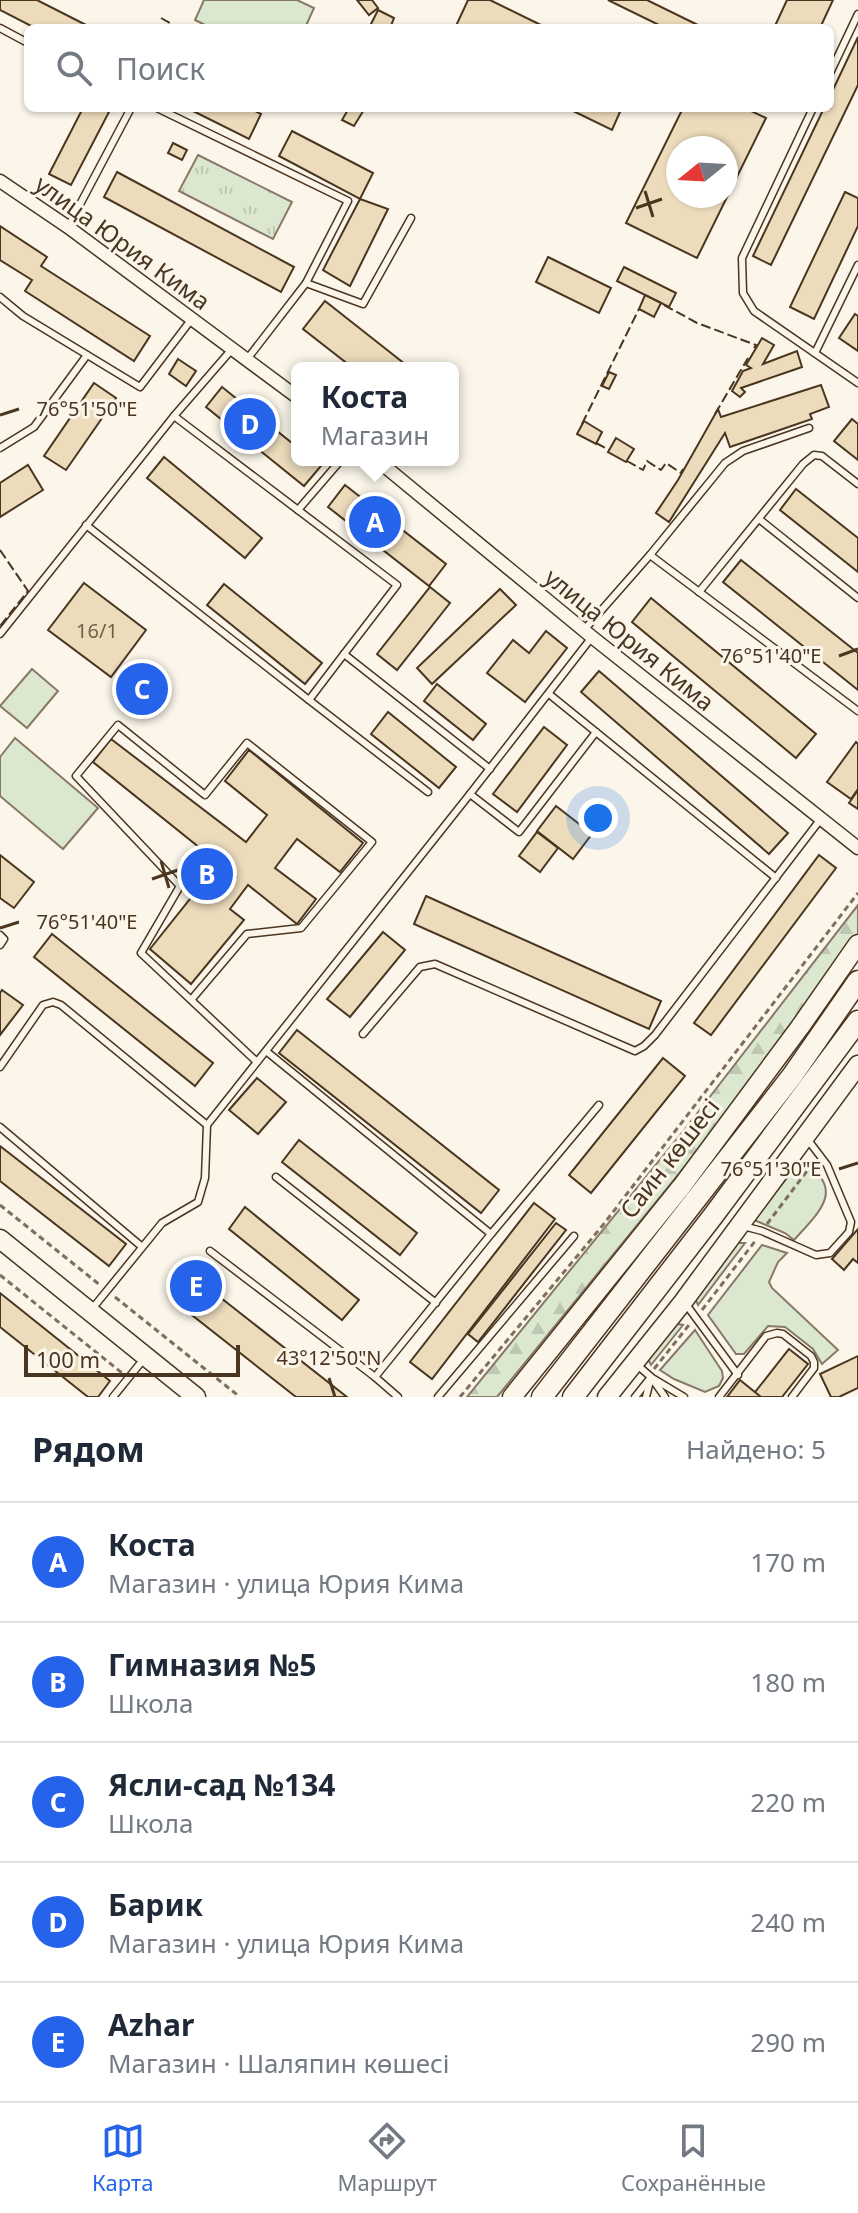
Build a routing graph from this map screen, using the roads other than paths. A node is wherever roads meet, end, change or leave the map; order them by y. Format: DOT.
graph roads {
  1 [pos="858,14"];
  2 [pos="0,28"];
  3 [pos="24,41"];
  4 [pos="834,65"];
  5 [pos="129,112"];
  6 [pos="165,112"];
  7 [pos="811,112"];
  8 [pos="0,181"];
  9 [pos="411,218"];
  10 [pos="68,227"];
  11 [pos="858,265"];
  12 [pos="306,283"];
  13 [pos="0,297"];
  14 [pos="191,320"];
  15 [pos="233,348"];
  16 [pos="815,353"];
  17 [pos="87,355"];
  18 [pos="248,358"];
  19 [pos="858,383"];
  20 [pos="291,392"];
  21 [pos="174,416"];
  22 [pos="809,428"];
  23 [pos="0,448"];
  24 [pos="336,466"];
  25 [pos="384,466"];
  26 [pos="858,484"];
  27 [pos="298,510"];
  28 [pos="759,519"];
  29 [pos="86,525"];
  30 [pos="650,555"];
  31 [pos="699,592"];
  32 [pos="858,598"];
  33 [pos="588,633"];
  34 [pos="0,634"];
  35 [pos="344,654"];
  36 [pos="549,694"];
  37 [pos="309,700"];
  38 [pos="858,711"];
  39 [pos="596,732"];
  40 [pos="490,769"];
  41 [pos="428,792"];
  42 [pos="470,794"];
  43 [pos="820,820"];
  44 [pos="858,848"];
  45 [pos="776,878"];
  46 [pos="0,935"];
  47 [pos="858,944"];
  48 [pos="0,945"];
  49 [pos="858,962"];
  50 [pos="858,981"];
  51 [pos="191,1000"];
  52 [pos="834,1013"];
  53 [pos="858,1021"];
  54 [pos="363,1034"];
  55 [pos="266,1051"];
  56 [pos="257,1062"];
  57 [pos="858,1065"];
  58 [pos="0,1067"];
  59 [pos="599,1105"];
  60 [pos="207,1125"];
  61 [pos="0,1127"];
  62 [pos="805,1136"];
  63 [pos="276,1177"];
  64 [pos="854,1221"];
  65 [pos="740,1225"];
  66 [pos="491,1234"];
  67 [pos="574,1236"];
  68 [pos="2,1245"];
  69 [pos="141,1246"];
  70 [pos="210,1251"];
  71 [pos="683,1302"];
  72 [pos="436,1303"];
  73 [pos="90,1312"];
  74 [pos="145,1357"];
  75 [pos="635,1363"];
  76 [pos="738,1375"];
  77 [pos="650,1376"];
  78 [pos="375,1377"];
  79 [pos="113,1397"];
  80 [pos="196,1397"];
  81 [pos="398,1397"];
  82 [pos="438,1397"];
  83 [pos="512,1397"];
  84 [pos="542,1397"];
  85 [pos="573,1397"];
  86 [pos="607,1397"];
  87 [pos="635,1397"];
  88 [pos="646,1397"];
  89 [pos="665,1397"];
  90 [pos="684,1397"];
  91 [pos="719,1397"];
  92 [pos="792,1397"];
  1 -- 4 [label="lane"];
  2 -- 3 [label="lane"];
  5 -- 10 [label="lane"];
  6 -- 12 [label="lane"];
  7 -- 16 [label="lane"];
  8 -- 10 [label="street, улица Юрия Кима"];
  9 -- 12 [label="lane"];
  10 -- 14 [label="street, улица Юрия Кима"];
  11 -- 16 [label="lane"];
  12 -- 18 [label="lane"];
  13 -- 17 [label="lane"];
  14 -- 15 [label="street, улица Юрия Кима"];
  14 -- 17 [label="lane"];
  15 -- 18 [label="street, улица Юрия Кима"];
  15 -- 21 [label="lane"];
  16 -- 19 [label="lane"];
  17 -- 23 [label="lane"];
  18 -- 20 [label="street, улица Юрия Кима"];
  21 -- 27 [label="lane"];
  21 -- 29 [label="lane"];
  22 -- 30 [label="lane"];
  24 -- 27 [label="lane"];
  25 -- 33 [label="street, улица Юрия Кима"];
  26 -- 28 [label="lane"];
  27 -- 35 [label="lane"];
  28 -- 31 [label="lane"];
  28 -- 32 [label="lane"];
  29 -- 34 [label="lane"];
  29 -- 37 [label="lane"];
  30 -- 31 [label="lane"];
  30 -- 33 [label="lane"];
  31 -- 38 [label="lane"];
  33 -- 36 [label="lane"];
  33 -- 43 [label="street, улица Юрия Кима"];
  35 -- 37 [label="lane"];
  35 -- 40 [label="lane"];
  36 -- 39 [label="lane"];
  36 -- 40 [label="lane"];
  37 -- 41 [label="lane"];
  39 -- 42 [label="lane"];
  39 -- 45 [label="lane"];
  40 -- 42 [label="lane"];
  42 -- 55 [label="lane"];
  43 -- 44 [label="street, улица Юрия Кима"];
  43 -- 45 [label="lane"];
  45 -- 54 [label="lane"];
  46 -- 48 [label="lane"];
  47 -- 83 [label="main road, Саин көшесі"];
  49 -- 52 [label="main road"];
  50 -- 52 [label="main road, Саин көшесі"];
  51 -- 51 [label="lane"];
  51 -- 56 [label="lane"];
  52 -- 84 [label="main road, Саин көшесі"];
  53 -- 85 [label="main road"];
  55 -- 56 [label="lane"];
  55 -- 66 [label="lane"];
  56 -- 60 [label="lane"];
  57 -- 62 [label="main road"];
  58 -- 60 [label="lane"];
  59 -- 66 [label="lane"];
  60 -- 69 [label="lane"];
  61 -- 69 [label="lane"];
  62 -- 64 [label="lane"];
  62 -- 65 [label="main road"];
  63 -- 72 [label="lane"];
  64 -- 65 [label="lane"];
  65 -- 71 [label="main road"];
  66 -- 72 [label="lane"];
  67 -- 82 [label="lane"];
  68 -- 73 [label="main road"];
  69 -- 73 [label="lane"];
  70 -- 78 [label="lane"];
  71 -- 75 [label="main road"];
  71 -- 76 [label="lane"];
  72 -- 78 [label="lane"];
  73 -- 74 [label="main road"];
  74 -- 79 [label="lane"];
  74 -- 80 [label="main road"];
  75 -- 77 [label="lane"];
  75 -- 86 [label="main road"];
  76 -- 91 [label="lane"];
  76 -- 92 [label="lane"];
  77 -- 87 [label="lane"];
  77 -- 88 [label="lane"];
  77 -- 89 [label="lane"];
  77 -- 90 [label="lane"];
  78 -- 81 [label="lane"];
}
